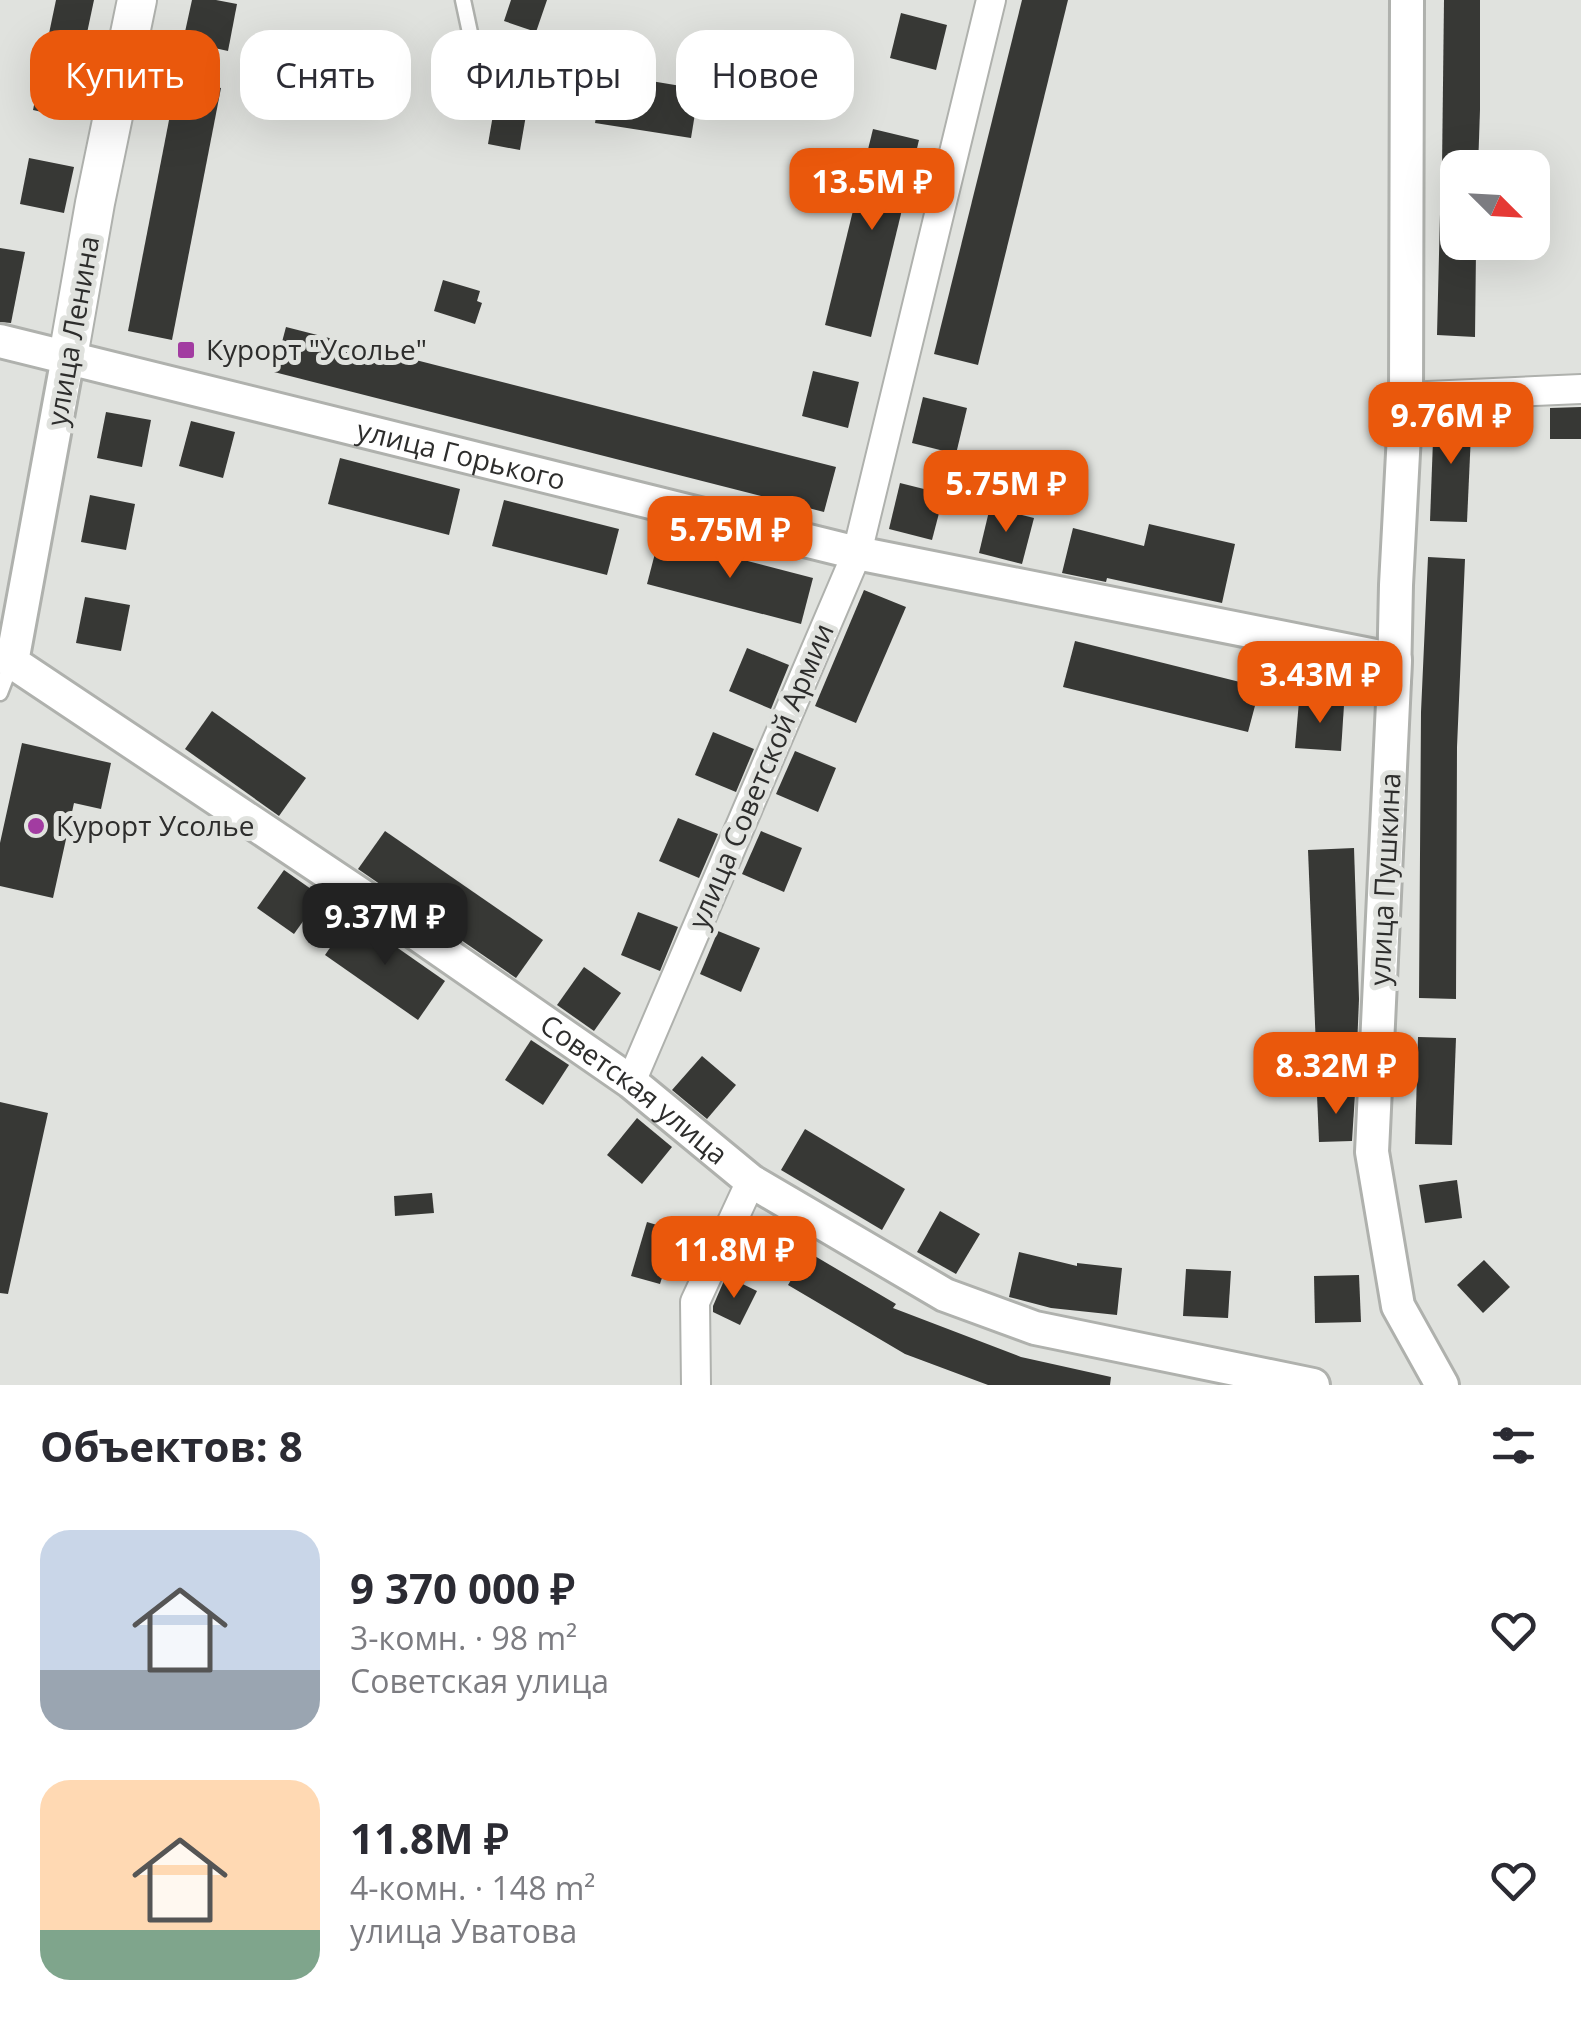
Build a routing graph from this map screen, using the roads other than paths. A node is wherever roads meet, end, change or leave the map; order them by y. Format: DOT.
graph roads {
  1 [pos="137,0"];
  2 [pos="463,0"];
  3 [pos="991,0"];
  4 [pos="1406,0"];
  5 [pos="469,30"];
  6 [pos="0,341"];
  7 [pos="68,357"];
  8 [pos="1581,390"];
  9 [pos="1406,397"];
  10 [pos="857,554"];
  11 [pos="1395,660"];
  12 [pos="6,677"];
  13 [pos="631,1082"];
  14 [pos="751,1181"];
  15 [pos="696,1385"];
  16 [pos="1313,1385"];
  17 [pos="1442,1385"];
  1 -- 7 [label="main road, улица Ленина"];
  2 -- 5 [label="lane"];
  3 -- 10 [label="street, улица Советской Армии"];
  4 -- 9 [label="street, улица Пушкина"];
  6 -- 7 [label="street, улица Горького"];
  7 -- 10 [label="street, улица Горького"];
  7 -- 12 [label="street, улица Ленина"];
  8 -- 9 [label="street"];
  9 -- 11 [label="street, улица Пушкина"];
  10 -- 11 [label="street, улица Горького"];
  10 -- 13 [label="street, улица Советской Армии"];
  11 -- 17 [label="street, улица Пушкина"];
  12 -- 13 [label="street, Советская улица"];
  13 -- 14 [label="street, Советская улица"];
  14 -- 15 [label="street"];
  14 -- 16 [label="street, Советская улица"];
}
